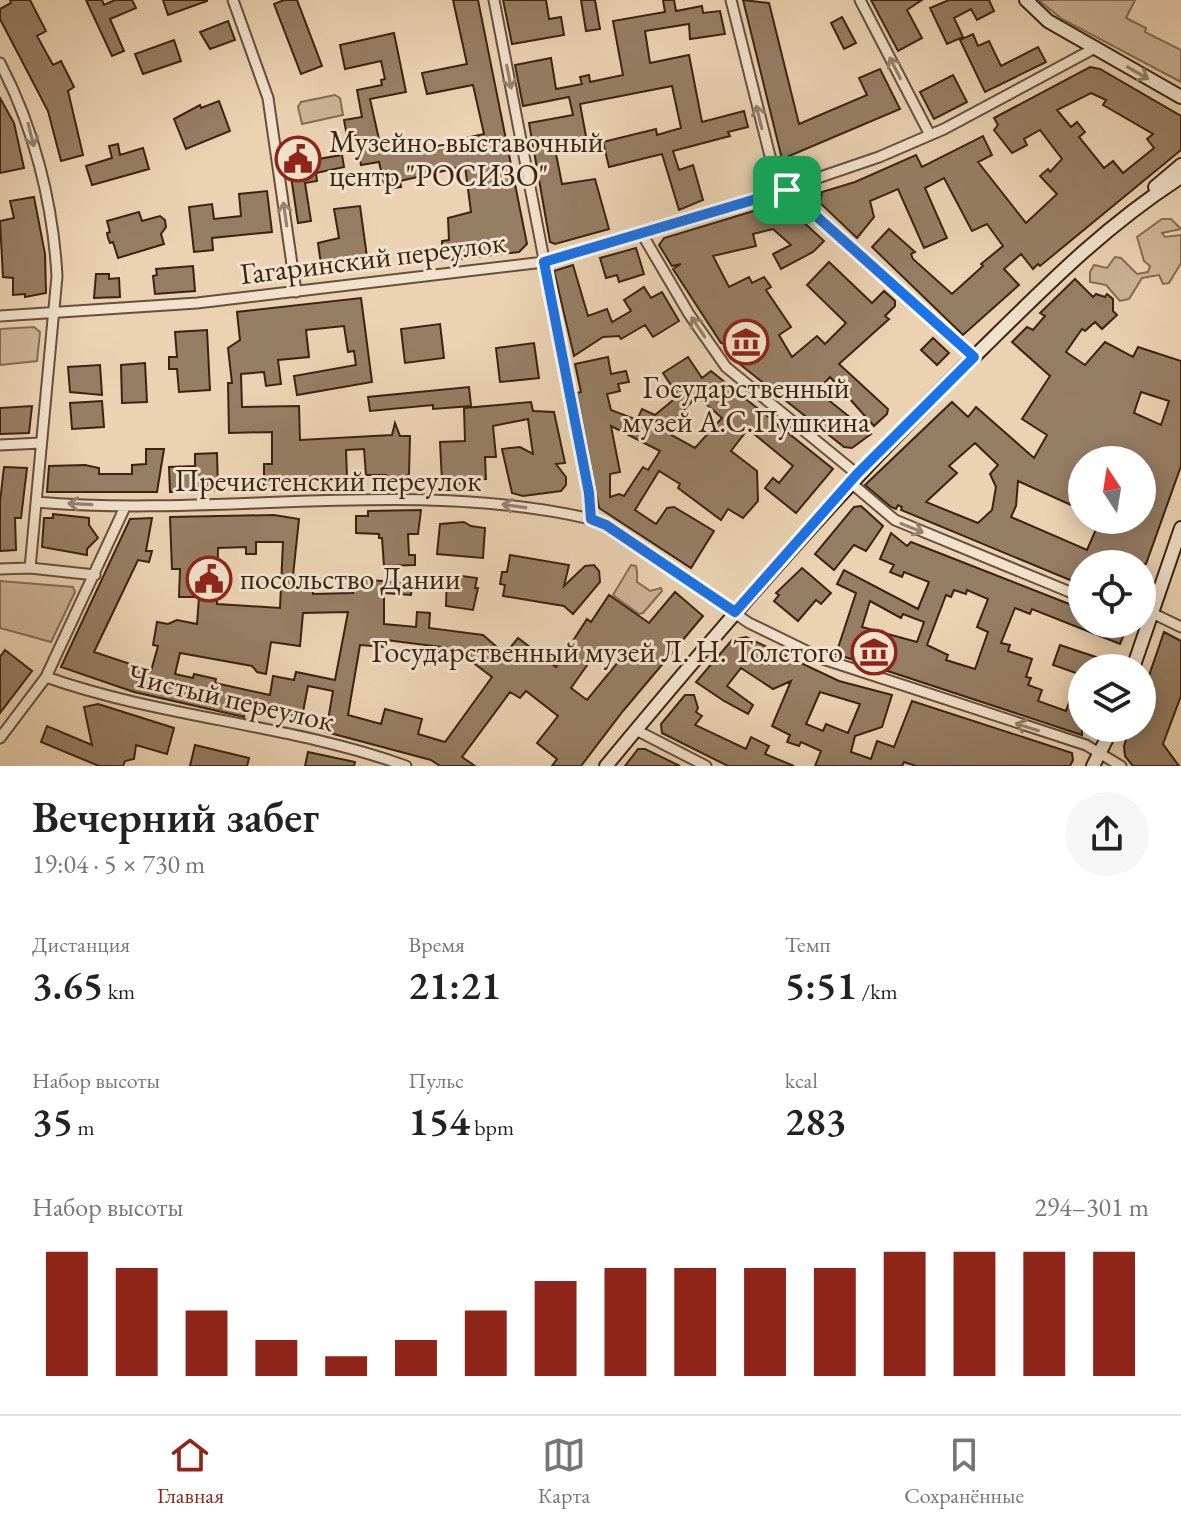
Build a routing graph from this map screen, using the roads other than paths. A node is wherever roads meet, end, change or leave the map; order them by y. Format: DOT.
graph roads {
  1 [pos="233,0"];
  2 [pos="494,0"];
  3 [pos="731,0"];
  4 [pos="860,0"];
  5 [pos="1026,0"];
  6 [pos="1095,48"];
  7 [pos="0,63"];
  8 [pos="1181,97"];
  9 [pos="930,135"];
  10 [pos="1181,165"];
  11 [pos="1181,177"];
  12 [pos="783,191"];
  13 [pos="1136,206"];
  14 [pos="642,234"];
  15 [pos="544,262"];
  16 [pos="296,292"];
  17 [pos="56,313"];
  18 [pos="0,316"];
  19 [pos="974,357"];
  20 [pos="41,443"];
  21 [pos="0,445"];
  22 [pos="853,478"];
  23 [pos="36,502"];
  24 [pos="125,507"];
  25 [pos="591,519"];
  26 [pos="1181,528"];
  27 [pos="30,568"];
  28 [pos="0,569"];
  29 [pos="95,575"];
  30 [pos="1068,591"];
  31 [pos="1156,596"];
  32 [pos="735,612"];
  33 [pos="1156,622"];
  34 [pos="1181,627"];
  35 [pos="46,677"];
  36 [pos="636,730"];
  37 [pos="0,738"];
  38 [pos="1106,742"];
  39 [pos="1101,753"];
  40 [pos="406,766"];
  41 [pos="606,766"];
  42 [pos="706,766"];
  43 [pos="1093,766"];
  44 [pos="1121,766"];
  16 -- 1 [label="street, one-way"];
  2 -- 15 [label="street, one-way"];
  12 -- 3 [label="street, one-way"];
  9 -- 4 [label="street, one-way"];
  5 -- 6 [label="main road"];
  6 -- 8 [label="main road, one-way"];
  6 -- 9 [label="street, Гагаринский переулок"];
  7 -- 17 [label="street, one-way"];
  9 -- 12 [label="street, Гагаринский переулок"];
  10 -- 13 [label="main road"];
  11 -- 13 [label="main road"];
  12 -- 14 [label="street, Гагаринский переулок"];
  12 -- 19 [label="street"];
  13 -- 19 [label="main road"];
  14 -- 15 [label="street, Гагаринский переулок"];
  22 -- 14 [label="street, one-way"];
  15 -- 16 [label="street, Гагаринский переулок"];
  15 -- 25 [label="street"];
  16 -- 17 [label="street, Гагаринский переулок"];
  17 -- 18 [label="street, Гагаринский переулок"];
  17 -- 20 [label="street"];
  19 -- 22 [label="main road"];
  20 -- 21 [label="street"];
  20 -- 23 [label="street"];
  22 -- 30 [label="street, one-way"];
  22 -- 32 [label="main road"];
  24 -- 23 [label="street, Пречистенский переулок, one-way"];
  23 -- 27 [label="street"];
  25 -- 24 [label="street, Пречистенский переулок, one-way"];
  24 -- 29 [label="street"];
  25 -- 32 [label="street, Пречистенский переулок"];
  26 -- 31 [label="main road"];
  27 -- 28 [label="street"];
  27 -- 29 [label="street"];
  29 -- 35 [label="street"];
  32 -- 36 [label="main road"];
  39 -- 32 [label="street, Пречистенский переулок, one-way"];
  33 -- 34 [label="street"];
  35 -- 37 [label="street"];
  35 -- 40 [label="street, Чистый переулок"];
  36 -- 41 [label="main road"];
  36 -- 42 [label="street"];
  38 -- 39 [label="main road"];
  39 -- 43 [label="main road"];
  39 -- 44 [label="street, Пречистенский переулок"];
}
